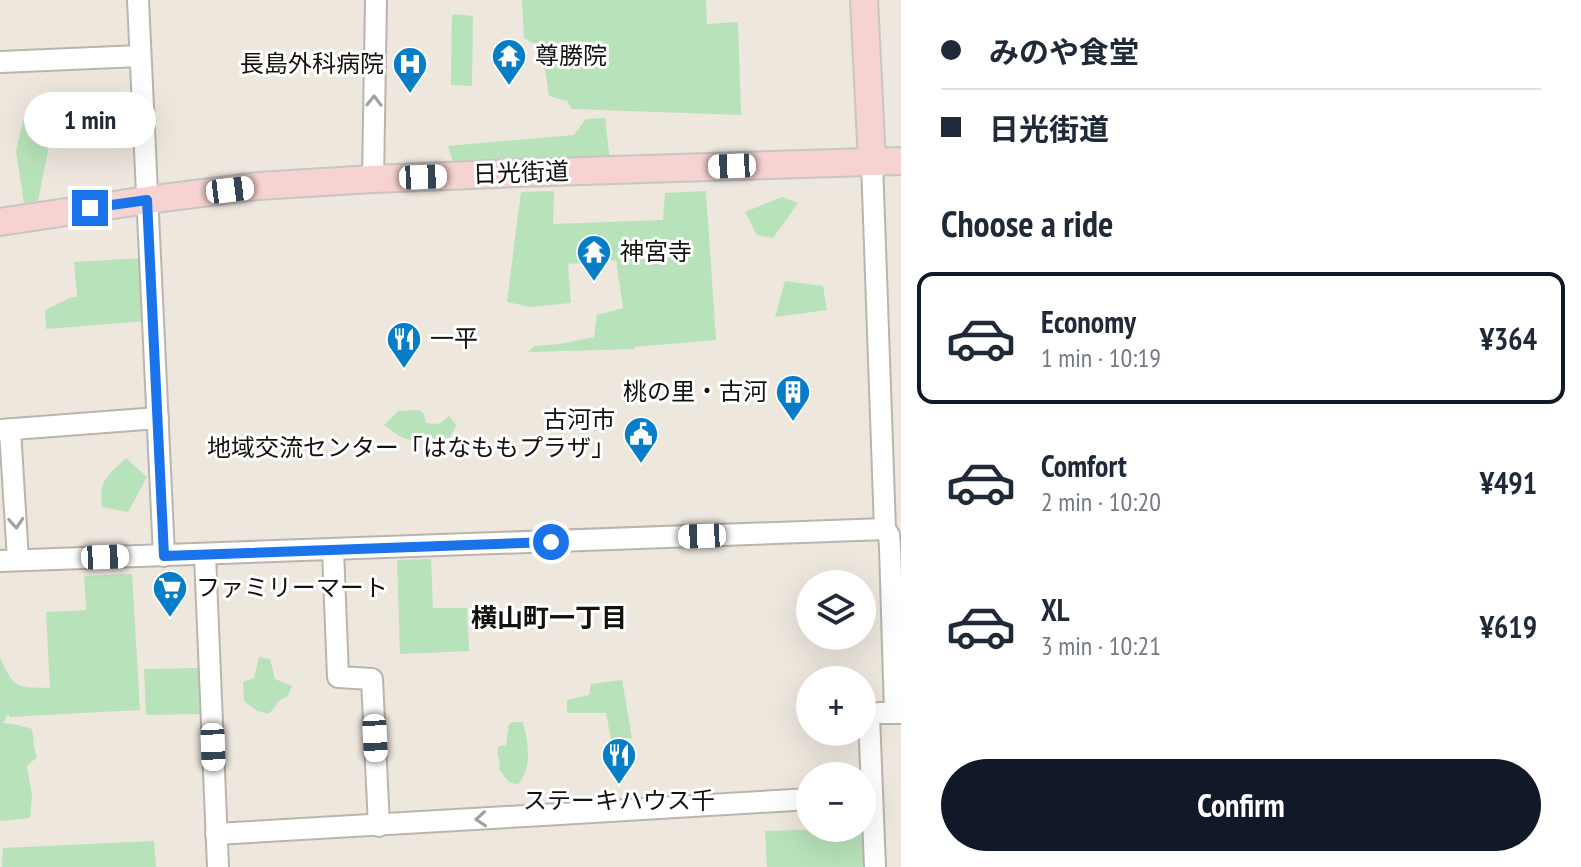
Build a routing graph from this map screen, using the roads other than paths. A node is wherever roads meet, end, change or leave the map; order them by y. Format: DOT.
graph roads {
  1 [pos="138,0"];
  2 [pos="376,0"];
  3 [pos="864,0"];
  4 [pos="140,56"];
  5 [pos="0,62"];
  6 [pos="901,161"];
  7 [pos="872,162"];
  8 [pos="373,179"];
  9 [pos="147,200"];
  10 [pos="0,222"];
  11 [pos="158,418"];
  12 [pos="5,430"];
  13 [pos="892,533"];
  14 [pos="333,550"];
  15 [pos="205,555"];
  16 [pos="164,556"];
  17 [pos="9,561"];
  18 [pos="898,713"];
  19 [pos="868,762"];
  20 [pos="796,800"];
  21 [pos="379,826"];
  22 [pos="216,834"];
  23 [pos="872,842"];
  24 [pos="218,867"];
  25 [pos="875,867"];
  1 -- 4 [label="street"];
  8 -- 2 [label="street, one-way"];
  3 -- 7 [label="main road"];
  4 -- 5 [label="street"];
  4 -- 9 [label="street"];
  6 -- 7 [label="main road, 日光街道"];
  7 -- 8 [label="main road, 日光街道"];
  7 -- 13 [label="street"];
  8 -- 9 [label="main road, 日光街道"];
  9 -- 10 [label="main road, 日光街道"];
  9 -- 11 [label="street"];
  11 -- 12 [label="street"];
  11 -- 16 [label="street"];
  12 -- 17 [label="street, one-way"];
  13 -- 14 [label="street"];
  13 -- 18 [label="street"];
  14 -- 15 [label="street"];
  14 -- 21 [label="street"];
  15 -- 16 [label="street"];
  15 -- 22 [label="street"];
  16 -- 17 [label="street"];
  18 -- 19 [label="street"];
  20 -- 21 [label="street, one-way"];
  21 -- 22 [label="street"];
  22 -- 24 [label="street"];
  23 -- 25 [label="street"];
}
